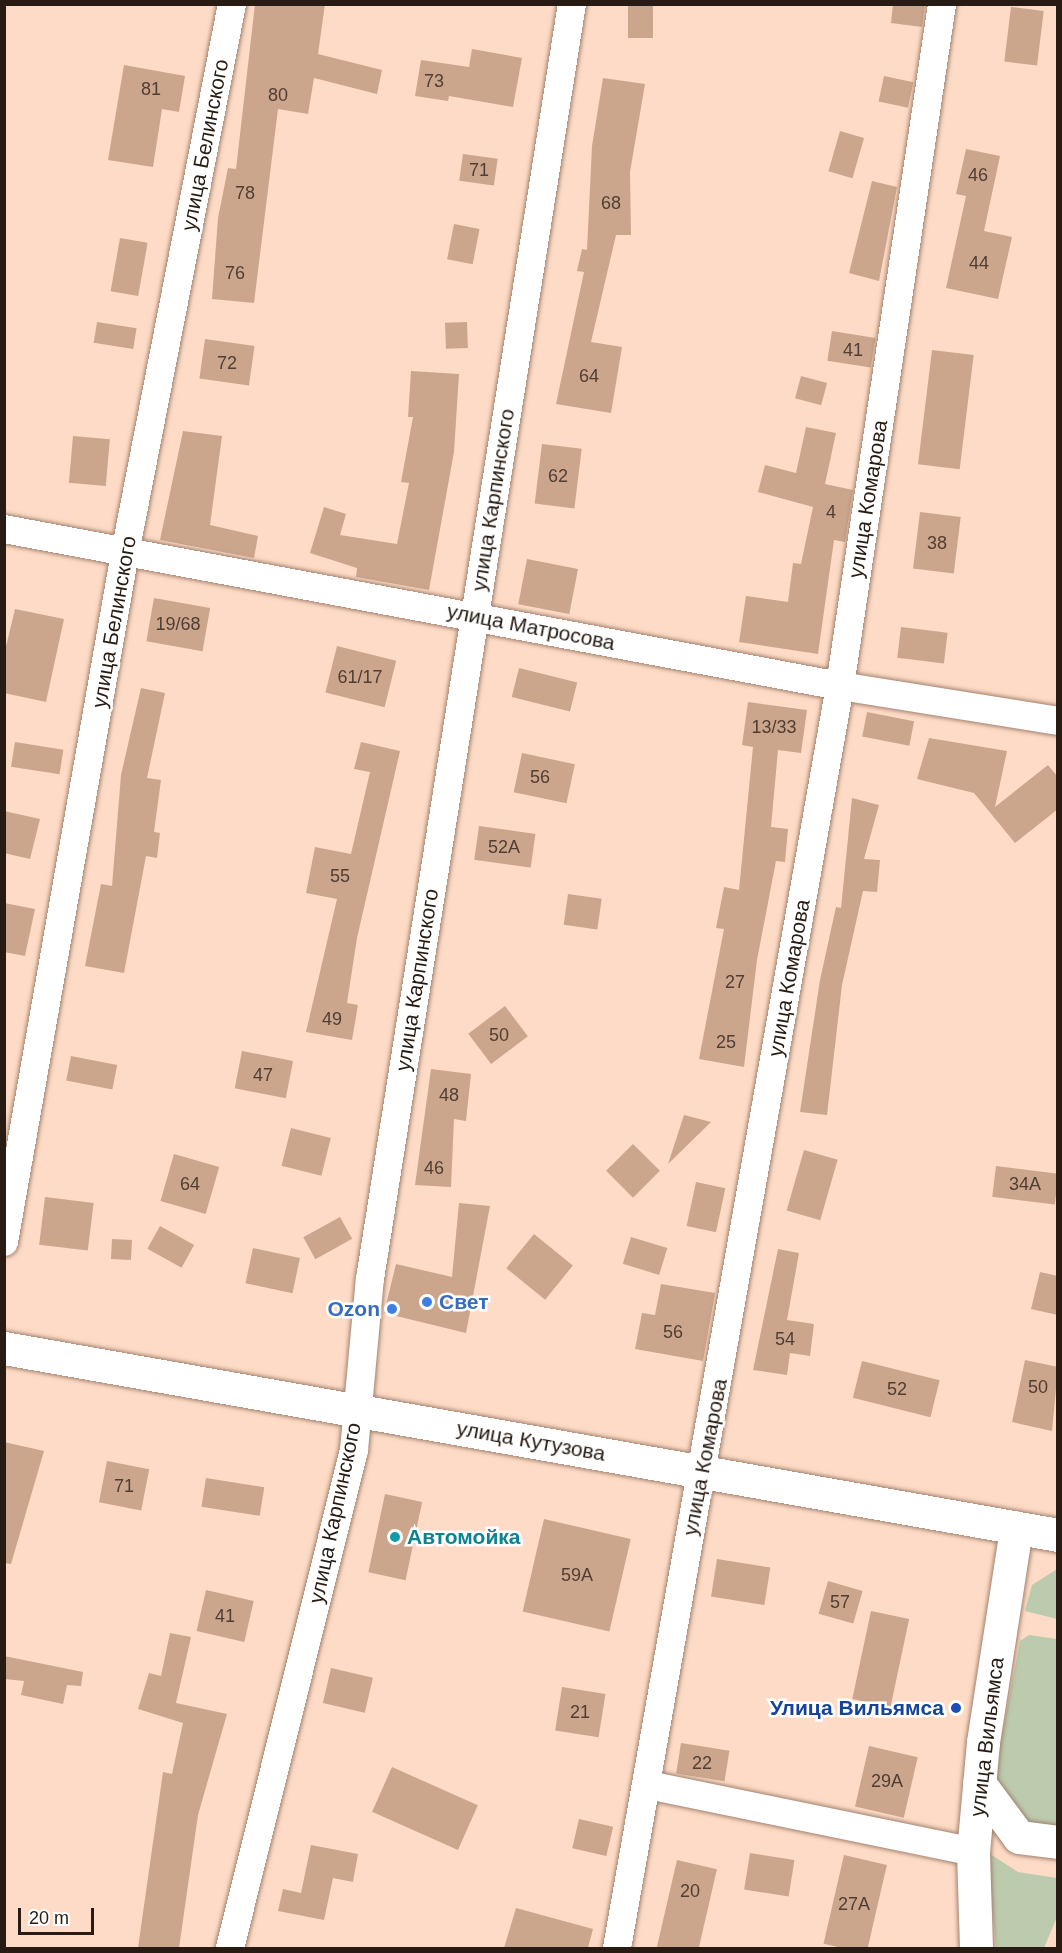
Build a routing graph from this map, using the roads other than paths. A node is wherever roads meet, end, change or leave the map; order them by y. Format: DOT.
graph roads {
  1 [pos="232,4"];
  2 [pos="572,4"];
  3 [pos="942,4"];
  4 [pos="4,529"];
  5 [pos="125,554"];
  6 [pos="475,616"];
  7 [pos="840,686"];
  8 [pos="1058,721"];
  9 [pos="4,1242"];
  10 [pos="4,1348"];
  11 [pos="358,1411"];
  12 [pos="704,1470"];
  13 [pos="1016,1528"];
  14 [pos="1058,1535"];
  15 [pos="979,1783"];
  16 [pos="648,1785"];
  17 [pos="1058,1842"];
  18 [pos="973,1852"];
  19 [pos="1058,1854"];
  20 [pos="230,1948"];
  21 [pos="617,1948"];
  22 [pos="976,1948"];
  1 -- 5 [label="street, улица Белинского"];
  2 -- 6 [label="street, улица Карпинского"];
  3 -- 7 [label="street, улица Комарова"];
  4 -- 5 [label="street, улица Матросова"];
  5 -- 6 [label="street, улица Матросова"];
  5 -- 9 [label="street, улица Белинского"];
  6 -- 7 [label="street, улица Матросова"];
  6 -- 11 [label="street, улица Карпинского"];
  7 -- 8 [label="street, улица Матросова"];
  7 -- 12 [label="street, улица Комарова"];
  10 -- 11 [label="main road, улица Кутузова"];
  11 -- 12 [label="main road, улица Кутузова"];
  11 -- 20 [label="street, улица Карпинского"];
  12 -- 13 [label="main road, улица Кутузова"];
  12 -- 16 [label="street, улица Комарова"];
  13 -- 14 [label="main road, улица Кутузова"];
  13 -- 15 [label="main road, улица Вильямса"];
  15 -- 17 [label="main road"];
  15 -- 18 [label="main road, улица Вильямса"];
  16 -- 18 [label="street"];
  16 -- 21 [label="street, улица Комарова"];
  18 -- 19 [label="main road"];
  18 -- 22 [label="main road, улица Вильямса"];
}
